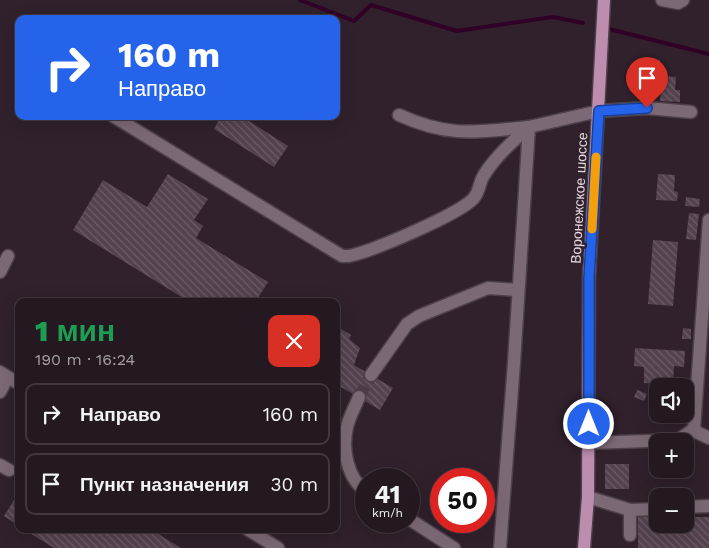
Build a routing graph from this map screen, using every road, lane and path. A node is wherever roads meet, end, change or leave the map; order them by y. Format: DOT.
graph roads {
  1 [pos="604,0"];
  2 [pos="662,0"];
  3 [pos="683,0"];
  4 [pos="599,111"];
  5 [pos="691,112"];
  6 [pos="399,115"];
  7 [pos="120,120"];
  8 [pos="528,127"];
  9 [pos="709,220"];
  10 [pos="8,256"];
  11 [pos="0,272"];
  12 [pos="517,290"];
  13 [pos="707,294"];
  14 [pos="371,375"];
  15 [pos="9,378"];
  16 [pos="0,392"];
  17 [pos="359,397"];
  18 [pos="692,430"];
  19 [pos="709,438"];
  20 [pos="588,443"];
  21 [pos="355,480"];
  22 [pos="588,497"];
  23 [pos="709,506"];
  24 [pos="694,507"];
  25 [pos="649,509"];
  26 [pos="630,510"];
  27 [pos="420,526"];
  28 [pos="254,533"];
  29 [pos="630,535"];
  30 [pos="278,548"];
  31 [pos="454,548"];
  32 [pos="500,548"];
  33 [pos="584,548"];
  1 -- 4 [label="main road, Воронежское шоссе"];
  2 -- 3 [label="lane"];
  4 -- 5 [label="lane"];
  4 -- 8 [label="lane"];
  4 -- 20 [label="main road, Воронежское шоссе"];
  6 -- 8 [label="lane"];
  7 -- 8 [label="lane"];
  8 -- 12 [label="lane"];
  9 -- 13 [label="lane"];
  10 -- 11 [label="lane"];
  12 -- 14 [label="lane"];
  12 -- 32 [label="lane"];
  13 -- 18 [label="lane"];
  15 -- 16 [label="lane"];
  17 -- 21 [label="lane"];
  18 -- 19 [label="lane"];
  18 -- 20 [label="lane"];
  20 -- 22 [label="main road, Воронежское шоссе"];
  22 -- 26 [label="lane"];
  22 -- 33 [label="main road, Воронежское шоссе"];
  23 -- 24 [label="lane"];
  25 -- 26 [label="lane"];
  26 -- 29 [label="lane"];
  27 -- 31 [label="lane"];
  28 -- 30 [label="lane"];
}
